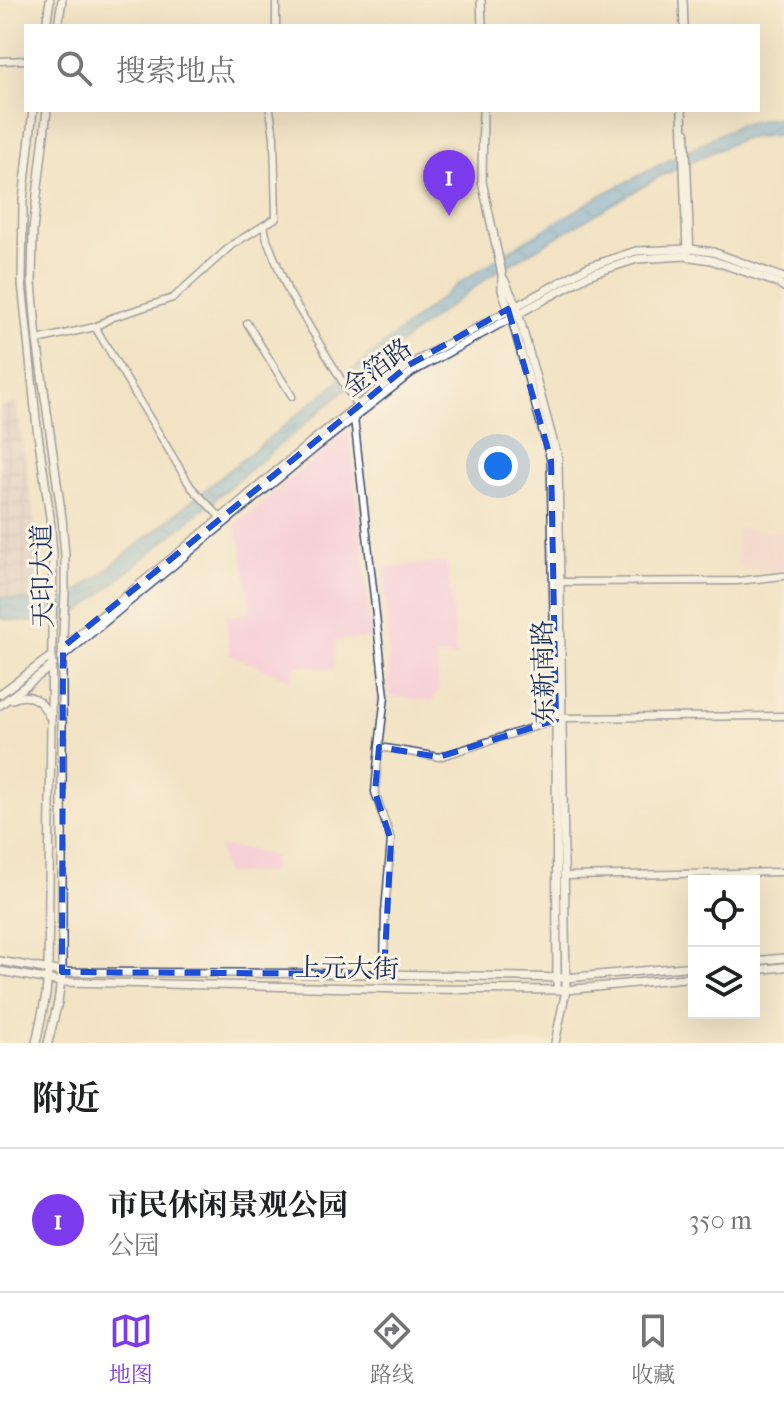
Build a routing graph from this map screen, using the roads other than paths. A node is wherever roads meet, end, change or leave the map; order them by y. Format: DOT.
graph roads {
  1 [pos="50,0"];
  2 [pos="62,0"];
  3 [pos="276,0"];
  4 [pos="481,0"];
  5 [pos="681,0"];
  6 [pos="46,24"];
  7 [pos="58,24"];
  8 [pos="276,24"];
  9 [pos="482,24"];
  10 [pos="682,24"];
  11 [pos="24,60"];
  12 [pos="0,61"];
  13 [pos="33,112"];
  14 [pos="47,112"];
  15 [pos="270,112"];
  16 [pos="483,112"];
  17 [pos="684,112"];
  18 [pos="264,225"];
  19 [pos="688,251"];
  20 [pos="784,278"];
  21 [pos="784,287"];
  22 [pos="514,311"];
  23 [pos="247,323"];
  24 [pos="95,327"];
  25 [pos="37,340"];
  26 [pos="292,396"];
  27 [pos="357,406"];
  28 [pos="354,418"];
  29 [pos="221,518"];
  30 [pos="784,576"];
  31 [pos="561,582"];
  32 [pos="63,647"];
  33 [pos="50,657"];
  34 [pos="62,658"];
  35 [pos="50,667"];
  36 [pos="1,701"];
  37 [pos="784,716"];
  38 [pos="50,718"];
  39 [pos="560,719"];
  40 [pos="379,747"];
  41 [pos="784,872"];
  42 [pos="566,876"];
  43 [pos="784,958"];
  44 [pos="760,960"];
  45 [pos="0,961"];
  46 [pos="688,967"];
  47 [pos="784,967"];
  48 [pos="760,969"];
  49 [pos="0,971"];
  50 [pos="48,971"];
  51 [pos="62,972"];
  52 [pos="384,974"];
  53 [pos="562,978"];
  54 [pos="688,978"];
  55 [pos="48,981"];
  56 [pos="61,982"];
  57 [pos="562,990"];
  58 [pos="36,1043"];
  59 [pos="48,1043"];
  60 [pos="555,1043"];
  1 -- 6 [label="main road"];
  2 -- 7 [label="main road"];
  3 -- 8 [label="street"];
  4 -- 9 [label="main road"];
  5 -- 10 [label="main road"];
  11 -- 12 [label="street"];
  13 -- 33 [label="main road, 天印大道"];
  14 -- 25 [label="main road, 天印大道"];
  15 -- 18 [label="street"];
  16 -- 22 [label="main road"];
  17 -- 19 [label="main road"];
  18 -- 24 [label="street"];
  18 -- 27 [label="street"];
  19 -- 20 [label="main road, 金箔路"];
  19 -- 21 [label="main road, 金箔路"];
  19 -- 22 [label="main road, 金箔路"];
  22 -- 27 [label="main road, 金箔路"];
  22 -- 28 [label="main road, 金箔路"];
  22 -- 31 [label="main road, 东新南路"];
  22 -- 39 [label="main road, 东新南路"];
  23 -- 26 [label="street"];
  24 -- 25 [label="street"];
  24 -- 29 [label="street"];
  25 -- 32 [label="main road, 天印大道"];
  27 -- 29 [label="main road, 金箔路"];
  28 -- 34 [label="main road, 金箔路"];
  28 -- 40 [label="street"];
  29 -- 32 [label="main road, 金箔路"];
  30 -- 31 [label="street"];
  31 -- 39 [label="main road, 东新南路"];
  32 -- 33 [label="main road, 金箔路"];
  32 -- 34 [label="main road, 天印大道"];
  33 -- 35 [label="main road, 天印大道"];
  33 -- 36 [label="main road, 金箔路"];
  34 -- 35 [label="main road, 金箔路"];
  34 -- 51 [label="main road, 天印大道"];
  35 -- 36 [label="main road, 金箔路"];
  35 -- 38 [label="main road, 天印大道"];
  36 -- 38 [label="main road"];
  37 -- 39 [label="street"];
  38 -- 50 [label="main road, 天印大道"];
  39 -- 40 [label="street"];
  39 -- 42 [label="main road, 东新南路"];
  39 -- 53 [label="main road, 东新南路"];
  40 -- 52 [label="street"];
  41 -- 42 [label="street"];
  42 -- 53 [label="main road, 东新南路"];
  43 -- 44 [label="main road"];
  45 -- 50 [label="main road, 上元大街"];
  46 -- 53 [label="main road, 上元大街"];
  47 -- 48 [label="main road"];
  49 -- 55 [label="main road, 上元大街"];
  50 -- 51 [label="main road, 上元大街"];
  50 -- 55 [label="main road, 天印大道"];
  51 -- 52 [label="main road, 上元大街"];
  51 -- 56 [label="main road, 天印大道"];
  52 -- 53 [label="main road, 上元大街"];
  53 -- 57 [label="main road, 东新南路"];
  54 -- 57 [label="main road, 上元大街"];
  55 -- 56 [label="main road, 上元大街"];
  55 -- 58 [label="main road, 天印大道"];
  56 -- 57 [label="main road, 上元大街"];
  56 -- 59 [label="main road, 天印大道"];
  57 -- 60 [label="main road, 东新南路"];
}
